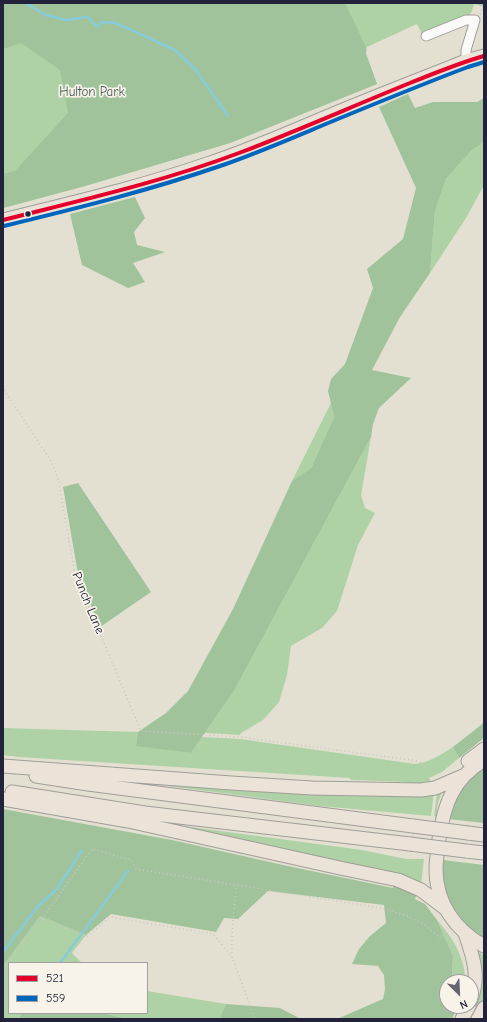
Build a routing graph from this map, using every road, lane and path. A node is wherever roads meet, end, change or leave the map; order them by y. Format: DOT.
graph roads {
  1 [pos="484,3"];
  2 [pos="475,20"];
  3 [pos="426,36"];
  4 [pos="484,56"];
  5 [pos="466,61"];
  6 [pos="3,220"];
  7 [pos="3,386"];
  8 [pos="484,749"];
  9 [pos="484,760"];
  10 [pos="3,766"];
  11 [pos="3,771"];
  12 [pos="463,776"];
  13 [pos="433,779"];
  14 [pos="410,789"];
  15 [pos="3,791"];
  16 [pos="3,799"];
  17 [pos="484,835"];
  18 [pos="484,853"];
  19 [pos="237,885"];
  20 [pos="446,909"];
  21 [pos="42,919"];
  22 [pos="448,932"];
  23 [pos="464,933"];
  24 [pos="484,946"];
  25 [pos="232,957"];
  26 [pos="3,968"];
  27 [pos="475,974"];
  28 [pos="484,1008"];
  29 [pos="255,1019"];
  30 [pos="478,1019"];
  1 -- 2 [label="path"];
  2 -- 3 [label="lane"];
  2 -- 5 [label="lane"];
  4 -- 5 [label="highway"];
  5 -- 6 [label="highway"];
  7 -- 13 [label="path, Punch Lane"];
  8 -- 14 [label="highway"];
  9 -- 12 [label="highway"];
  10 -- 14 [label="highway"];
  11 -- 17 [label="highway, bridge"];
  12 -- 14 [label="highway"];
  12 -- 20 [label="highway"];
  15 -- 18 [label="highway, bridge"];
  16 -- 20 [label="highway"];
  19 -- 21 [label="path"];
  19 -- 22 [label="path"];
  19 -- 25 [label="path"];
  20 -- 23 [label="highway"];
  21 -- 25 [label="path"];
  21 -- 26 [label="path"];
  23 -- 24 [label="highway"];
  23 -- 27 [label="highway"];
  25 -- 29 [label="path"];
  28 -- 30 [label="highway"];
}
